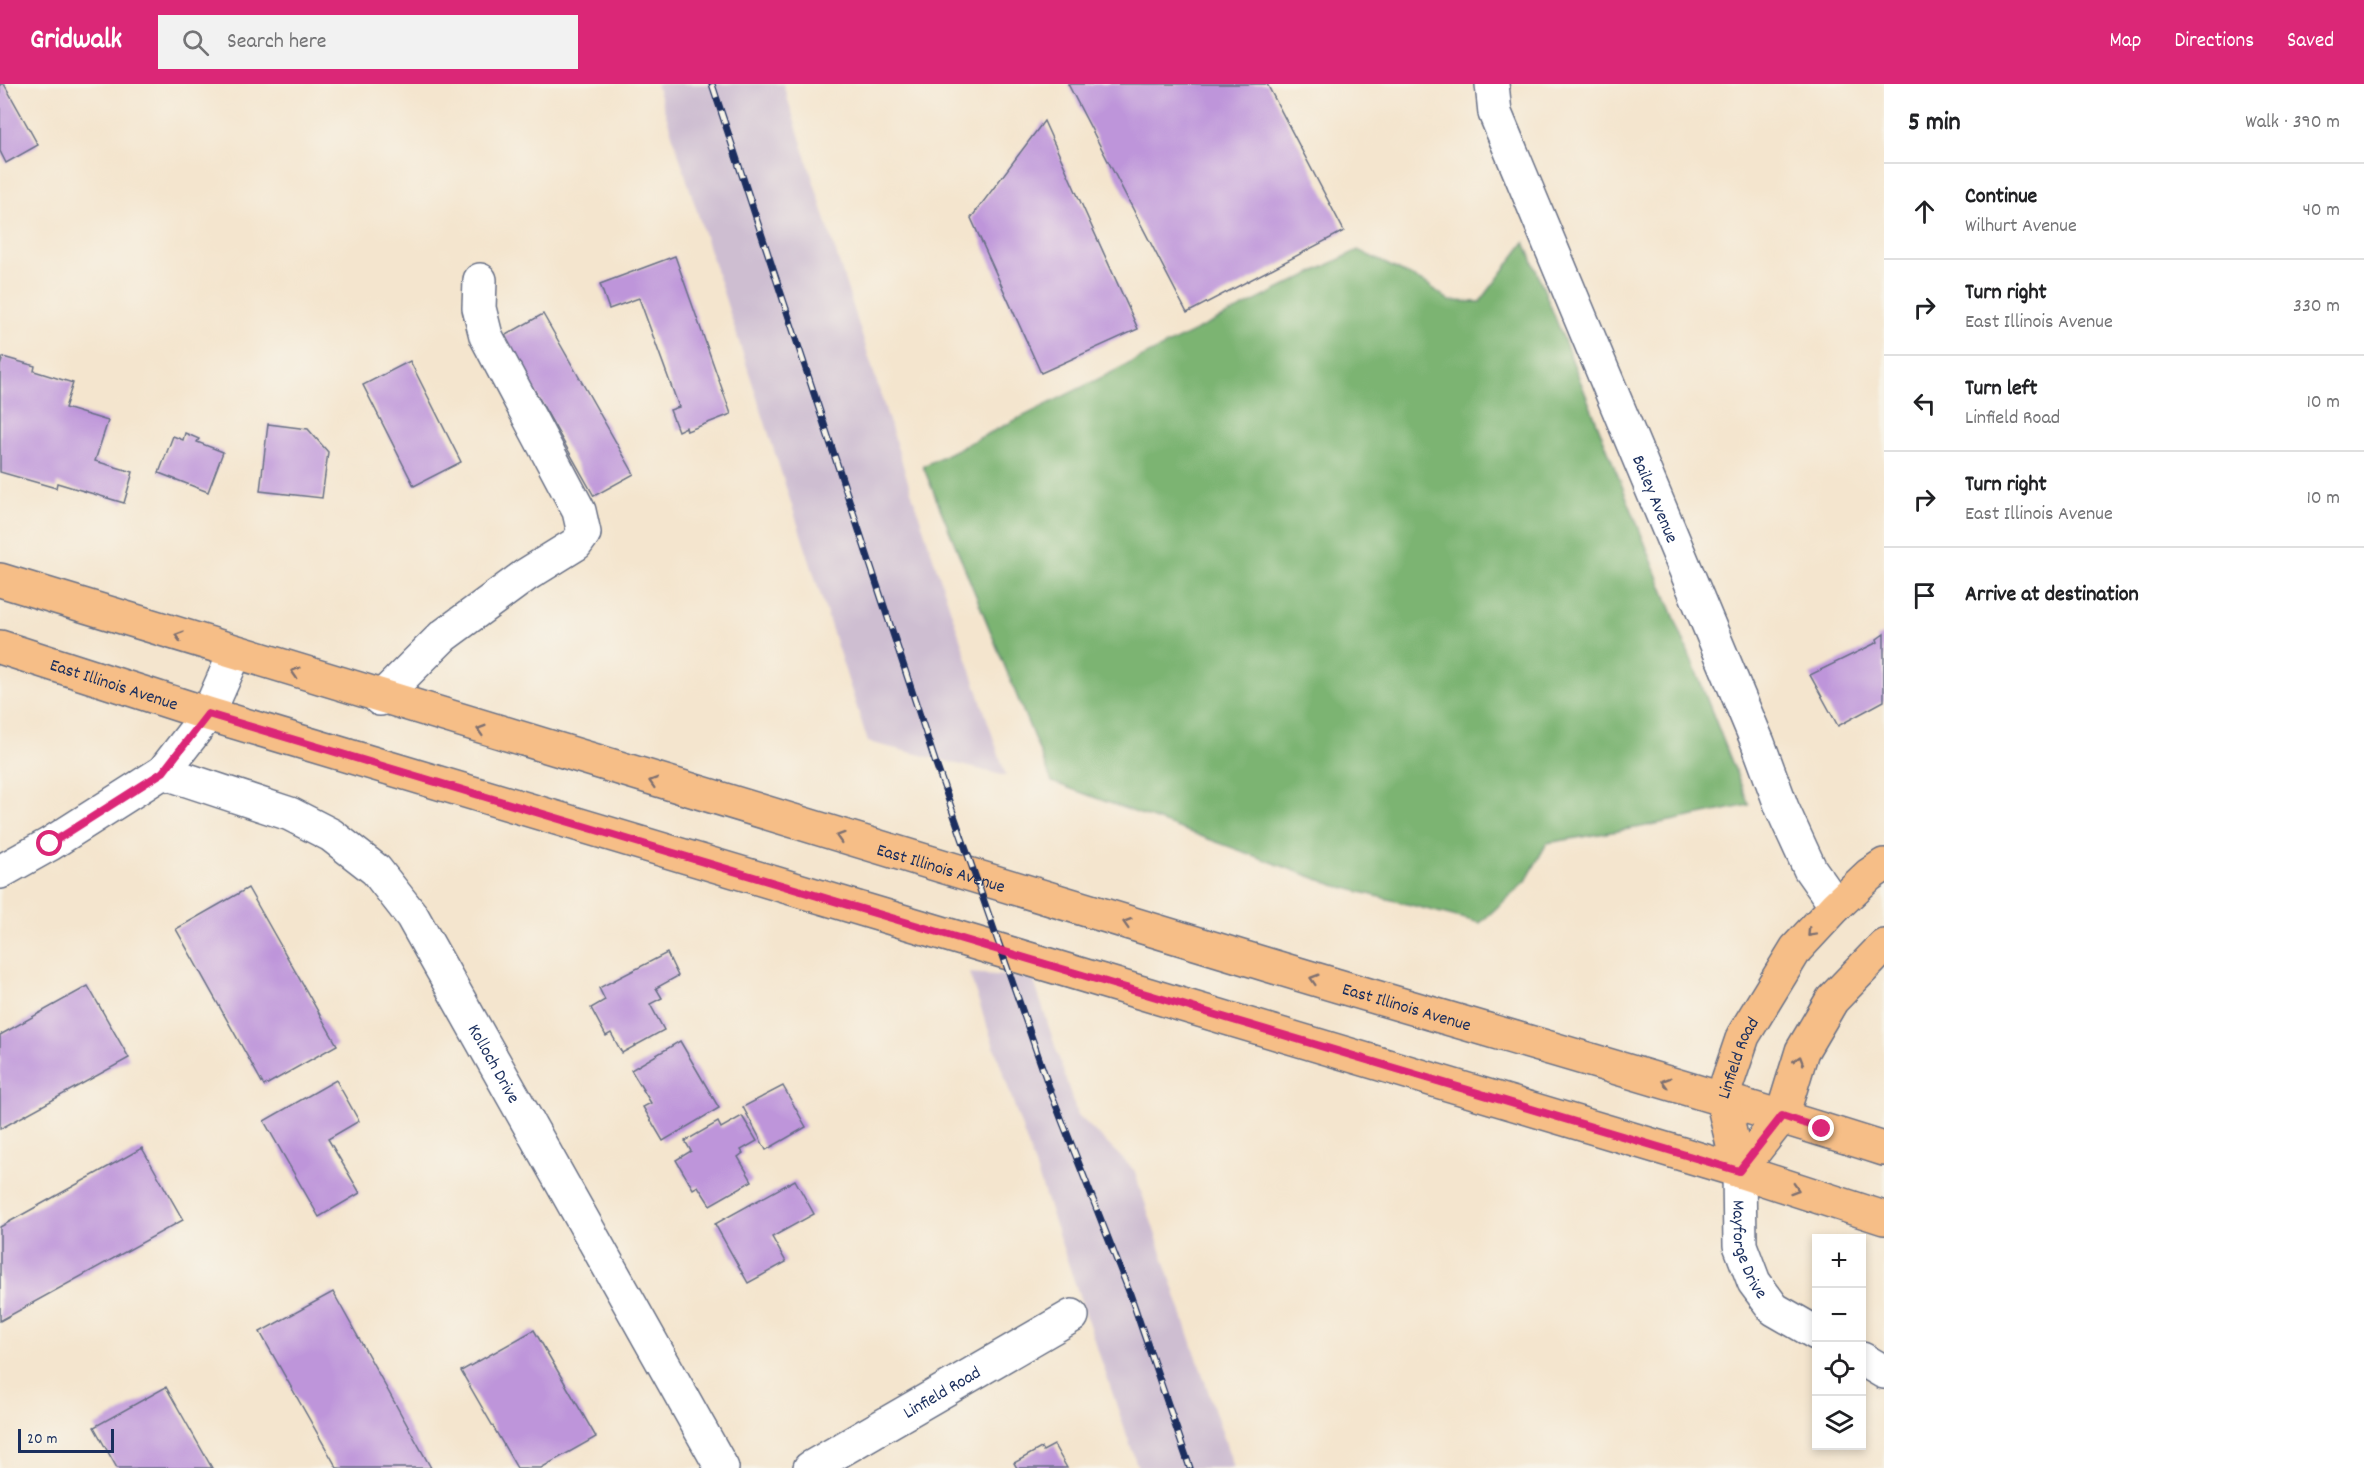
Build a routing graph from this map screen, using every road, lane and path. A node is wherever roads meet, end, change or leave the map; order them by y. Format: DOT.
graph roads {
  1 [pos="1492,84"];
  2 [pos="480,280"];
  3 [pos="0,580"];
  4 [pos="0,647"];
  5 [pos="235,653"];
  6 [pos="380,699"];
  7 [pos="208,714"];
  8 [pos="163,772"];
  9 [pos="1884,865"];
  10 [pos="0,872"];
  11 [pos="1836,906"];
  12 [pos="1884,946"];
  13 [pos="1722,1098"];
  14 [pos="1782,1116"];
  15 [pos="1884,1149"];
  16 [pos="1739,1171"];
  17 [pos="1884,1218"];
  18 [pos="1072,1316"];
  19 [pos="1812,1331"];
  20 [pos="1866,1361"];
  21 [pos="1884,1372"];
  22 [pos="722,1468"];
  23 [pos="810,1468"];
  1 -- 11 [label="street, Bailey Avenue"];
  2 -- 6 [label="street"];
  5 -- 3 [label="main road, East Illinois Avenue, one-way"];
  4 -- 7 [label="main road, East Illinois Avenue"];
  6 -- 5 [label="main road, East Illinois Avenue, one-way"];
  5 -- 7 [label="street"];
  13 -- 6 [label="main road, East Illinois Avenue, one-way"];
  7 -- 8 [label="street"];
  7 -- 16 [label="main road, East Illinois Avenue"];
  8 -- 10 [label="street"];
  8 -- 22 [label="street, Kolloch Drive"];
  9 -- 11 [label="main road, Linfield Road"];
  11 -- 13 [label="main road, Linfield Road, one-way"];
  14 -- 12 [label="main road, one-way"];
  13 -- 14 [label="main road, East Illinois Avenue"];
  13 -- 16 [label="main road, Linfield Road"];
  14 -- 15 [label="main road, East Illinois Avenue"];
  14 -- 16 [label="main road"];
  16 -- 17 [label="main road, East Illinois Avenue, one-way"];
  16 -- 19 [label="street, Mayforge Drive"];
  18 -- 23 [label="street, Linfield Road"];
  20 -- 21 [label="street"];
}
